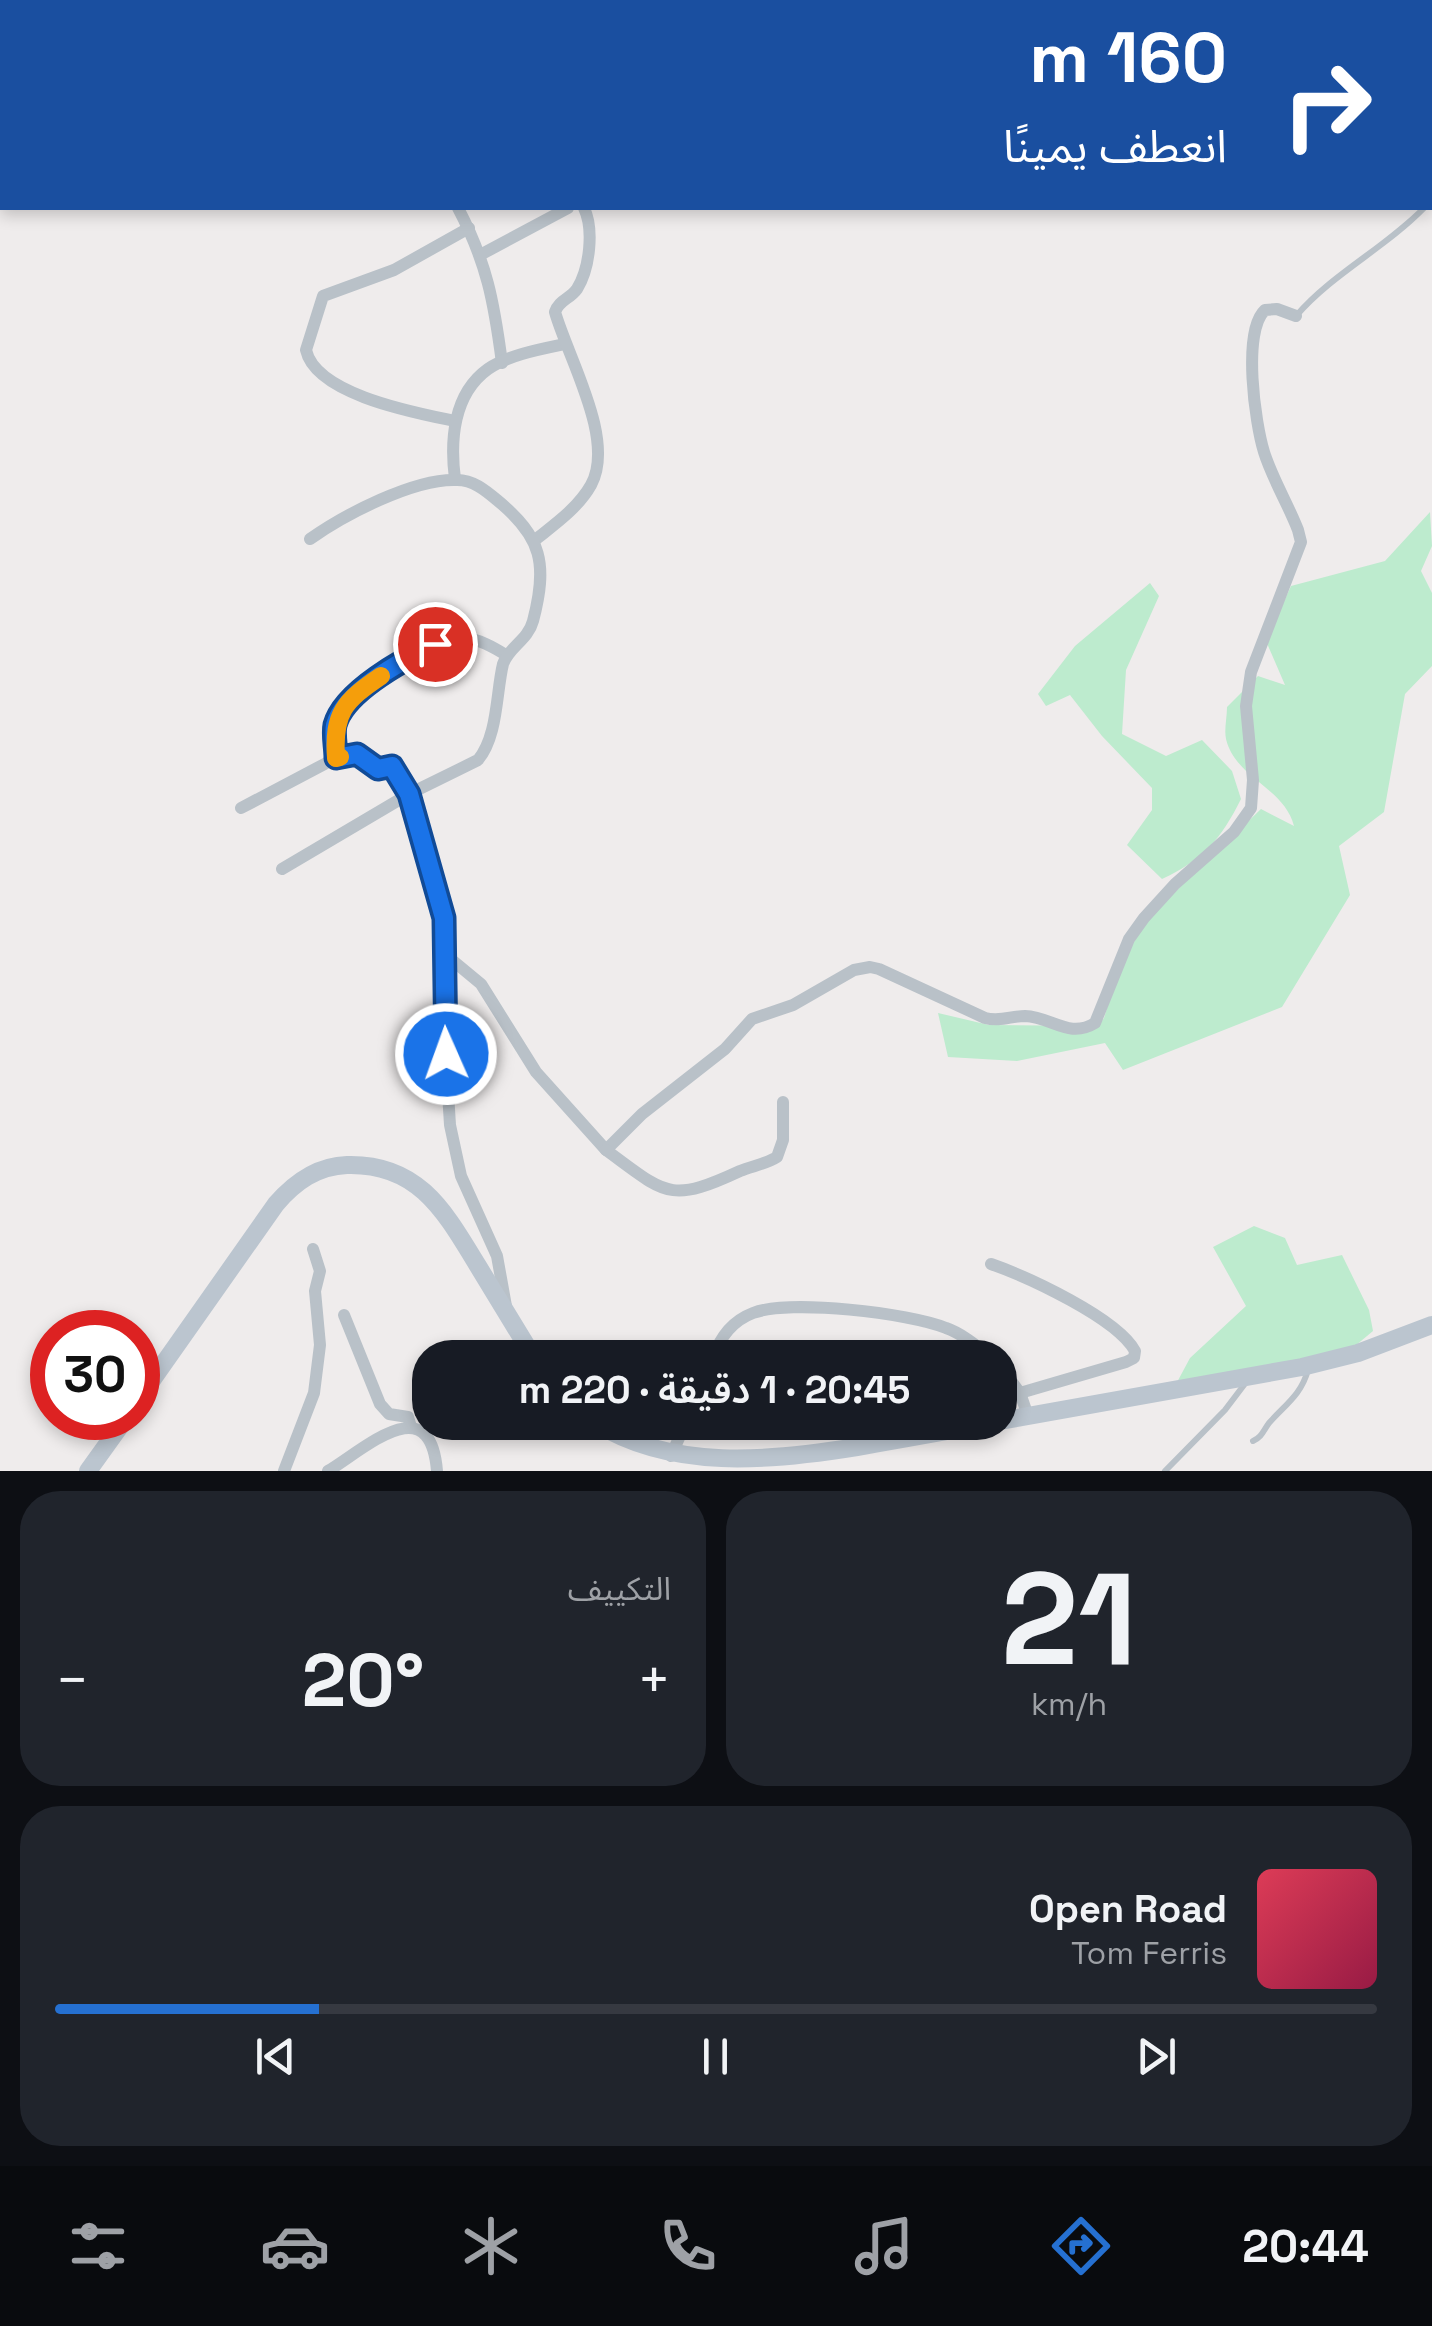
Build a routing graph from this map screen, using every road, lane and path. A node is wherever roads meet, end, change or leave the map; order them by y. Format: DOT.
graph roads {
  1 [pos="459,210"];
  2 [pos="564,210"];
  3 [pos="585,210"];
  4 [pos="1422,210"];
  5 [pos="469,228"];
  6 [pos="480,255"];
  7 [pos="1296,316"];
  8 [pos="565,344"];
  9 [pos="502,364"];
  10 [pos="455,421"];
  11 [pos="454,480"];
  12 [pos="310,539"];
  13 [pos="535,540"];
  14 [pos="506,655"];
  15 [pos="336,758"];
  16 [pos="409,794"];
  17 [pos="240,808"];
  18 [pos="282,869"];
  19 [pos="446,955"];
  20 [pos="784,1102"];
  21 [pos="606,1150"];
  22 [pos="313,1248"];
  23 [pos="991,1264"];
  24 [pos="506,1313"];
  25 [pos="344,1315"];
  26 [pos="1432,1325"];
  27 [pos="523,1340"];
  28 [pos="721,1340"];
  29 [pos="968,1340"];
  30 [pos="1310,1365"];
  31 [pos="160,1369"];
  32 [pos="1251,1376"];
  33 [pos="1017,1389"];
  34 [pos="1020,1393"];
  35 [pos="1028,1416"];
  36 [pos="1017,1418"];
  37 [pos="411,1426"];
  38 [pos="110,1440"];
  39 [pos="628,1440"];
  40 [pos="678,1440"];
  41 [pos="894,1440"];
  42 [pos="1252,1442"];
  43 [pos="670,1456"];
  44 [pos="702,1466"];
  45 [pos="88,1471"];
  46 [pos="284,1471"];
  47 [pos="328,1471"];
  48 [pos="437,1471"];
  49 [pos="1165,1471"];
  1 -- 5 [label="street"];
  2 -- 6 [label="street"];
  3 -- 8 [label="street"];
  4 -- 7 [label="lane"];
  5 -- 6 [label="street"];
  5 -- 10 [label="street"];
  6 -- 9 [label="street"];
  7 -- 21 [label="street"];
  8 -- 9 [label="street"];
  8 -- 13 [label="street"];
  9 -- 10 [label="street"];
  10 -- 11 [label="street"];
  11 -- 12 [label="street"];
  11 -- 13 [label="street"];
  13 -- 14 [label="street"];
  14 -- 15 [label="street"];
  14 -- 16 [label="street"];
  15 -- 16 [label="street"];
  15 -- 17 [label="street"];
  16 -- 18 [label="street"];
  16 -- 19 [label="street"];
  19 -- 21 [label="street"];
  19 -- 24 [label="street"];
  20 -- 21 [label="street"];
  22 -- 46 [label="street"];
  23 -- 34 [label="street"];
  24 -- 27 [label="main road"];
  24 -- 31 [label="main road"];
  25 -- 37 [label="street"];
  26 -- 30 [label="main road"];
  28 -- 29 [label="street"];
  30 -- 32 [label="main road"];
  30 -- 42 [label="lane"];
  32 -- 35 [label="main road"];
  32 -- 49 [label="lane"];
  33 -- 34 [label="street"];
  34 -- 35 [label="street"];
  35 -- 36 [label="main road"];
  37 -- 47 [label="street"];
  37 -- 48 [label="street"];
  38 -- 45 [label="main road"];
  39 -- 43 [label="main road"];
  40 -- 43 [label="street"];
  41 -- 44 [label="main road"];
  43 -- 44 [label="main road"];
}
